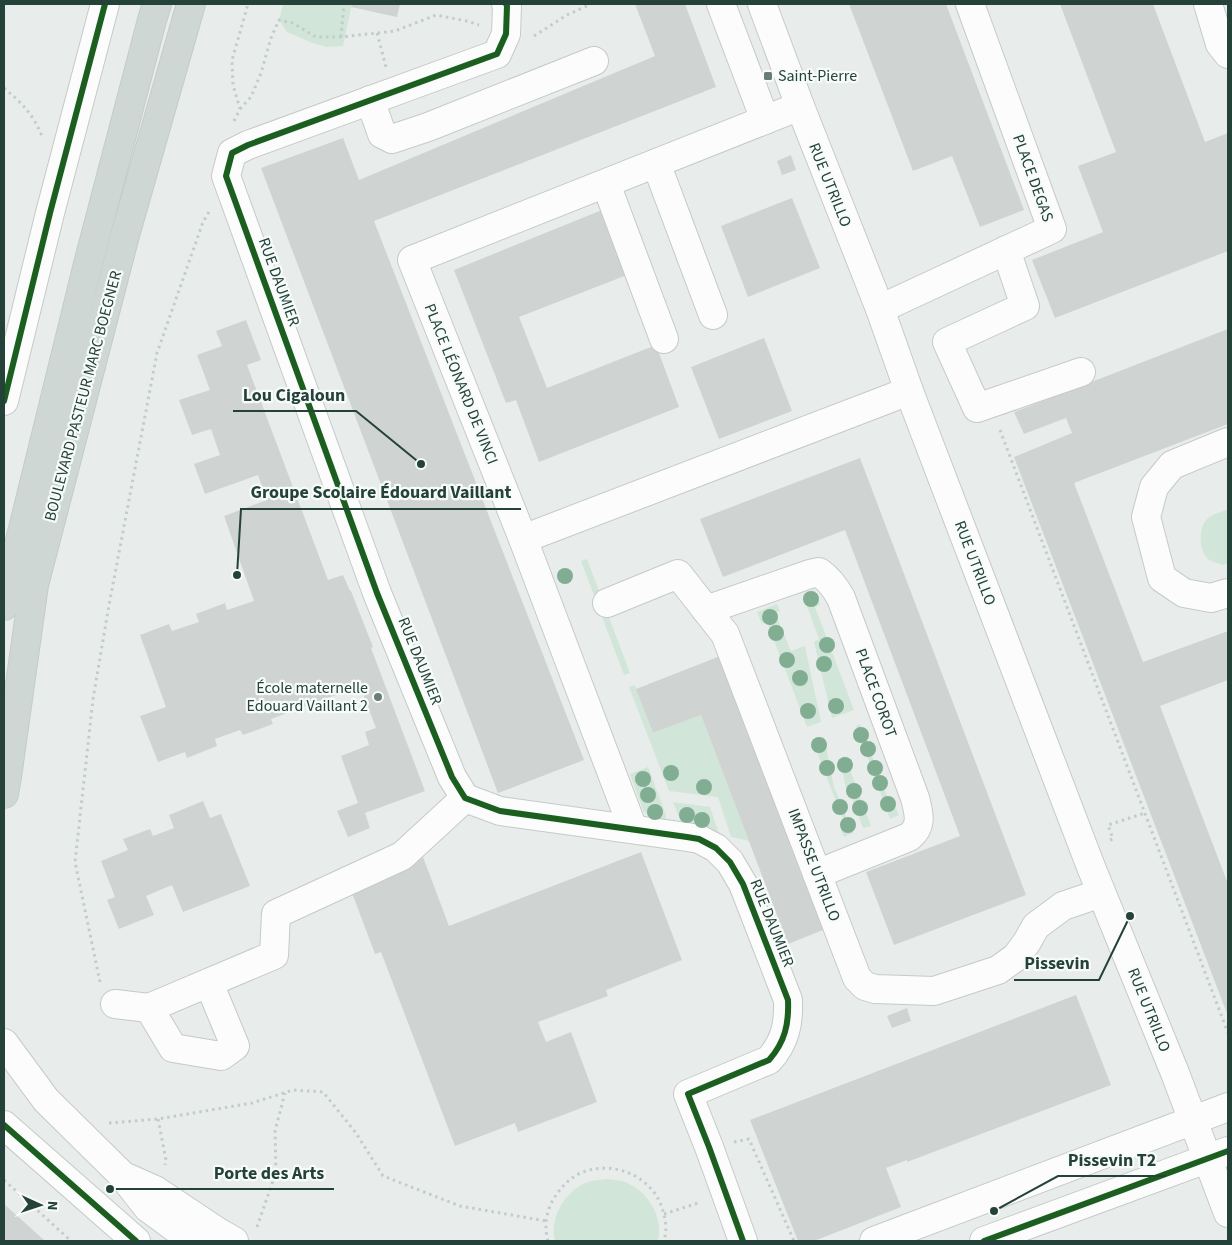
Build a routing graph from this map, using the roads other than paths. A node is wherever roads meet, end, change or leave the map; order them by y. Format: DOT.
graph roads {
  1 [pos="105,4"];
  2 [pos="157,4"];
  3 [pos="191,4"];
  4 [pos="506,4"];
  5 [pos="721,4"];
  6 [pos="762,4"];
  7 [pos="970,4"];
  8 [pos="1208,4"];
  9 [pos="1228,54"];
  10 [pos="594,61"];
  11 [pos="382,96"];
  12 [pos="800,106"];
  13 [pos="765,120"];
  14 [pos="656,163"];
  15 [pos="606,184"];
  16 [pos="1006,250"];
  17 [pos="880,309"];
  18 [pos="713,315"];
  19 [pos="664,339"];
  20 [pos="1081,372"];
  21 [pos="909,391"];
  22 [pos="4,401"];
  23 [pos="1228,442"];
  24 [pos="523,539"];
  25 [pos="1228,593"];
  26 [pos="606,603"];
  27 [pos="4,606"];
  28 [pos="706,610"];
  29 [pos="4,794"];
  30 [pos="465,798"];
  31 [pos="633,830"];
  32 [pos="817,874"];
  33 [pos="1101,893"];
  34 [pos="209,982"];
  35 [pos="115,1004"];
  36 [pos="149,1008"];
  37 [pos="4,1043"];
  38 [pos="4,1074"];
  39 [pos="46,1100"];
  40 [pos="1228,1107"];
  41 [pos="1193,1120"];
  42 [pos="4,1125"];
  43 [pos="1218,1155"];
  44 [pos="122,1175"];
  45 [pos="1228,1213"];
  46 [pos="245,1234"];
  47 [pos="136,1241"];
  48 [pos="193,1241"];
  49 [pos="743,1241"];
  50 [pos="874,1241"];
  51 [pos="984,1241"];
  1 -- 22 [label="street"];
  2 -- 27 [label="main road, BOULEVARD PASTEUR MARC BOEGNER"];
  3 -- 29 [label="main road, BOULEVARD PASTEUR MARC BOEGNER"];
  4 -- 11 [label="street"];
  5 -- 13 [label="street"];
  6 -- 12 [label="street, RUE UTRILLO"];
  7 -- 16 [label="street, PLACE DEGAS"];
  8 -- 9 [label="street"];
  10 -- 11 [label="street"];
  11 -- 30 [label="street, RUE DAUMIER"];
  12 -- 13 [label="street, PLACE LÉONARD DE VINCI"];
  12 -- 17 [label="street, RUE UTRILLO"];
  13 -- 14 [label="street, PLACE LÉONARD DE VINCI"];
  14 -- 15 [label="street, PLACE LÉONARD DE VINCI"];
  14 -- 18 [label="street"];
  15 -- 19 [label="street"];
  15 -- 24 [label="street, PLACE LÉONARD DE VINCI"];
  16 -- 17 [label="street, PLACE DEGAS"];
  16 -- 20 [label="street"];
  17 -- 21 [label="street, RUE UTRILLO"];
  21 -- 24 [label="street"];
  21 -- 33 [label="street, RUE UTRILLO"];
  23 -- 25 [label="street"];
  24 -- 31 [label="street"];
  26 -- 28 [label="street, IMPASSE UTRILLO"];
  28 -- 32 [label="street, IMPASSE UTRILLO"];
  28 -- 32 [label="street, PLACE COROT"];
  30 -- 31 [label="street, RUE DAUMIER"];
  30 -- 34 [label="street"];
  31 -- 49 [label="street, RUE DAUMIER"];
  32 -- 33 [label="street, IMPASSE UTRILLO"];
  33 -- 41 [label="street, RUE UTRILLO"];
  34 -- 36 [label="street"];
  34 -- 36 [label="street"];
  35 -- 36 [label="street"];
  37 -- 39 [label="street"];
  38 -- 39 [label="street"];
  39 -- 44 [label="street"];
  40 -- 41 [label="street"];
  41 -- 43 [label="street, RUE UTRILLO"];
  41 -- 50 [label="street"];
  42 -- 47 [label="street"];
  43 -- 45 [label="street, RUE UTRILLO"];
  43 -- 51 [label="street"];
  44 -- 46 [label="street"];
  44 -- 48 [label="street"];
}
